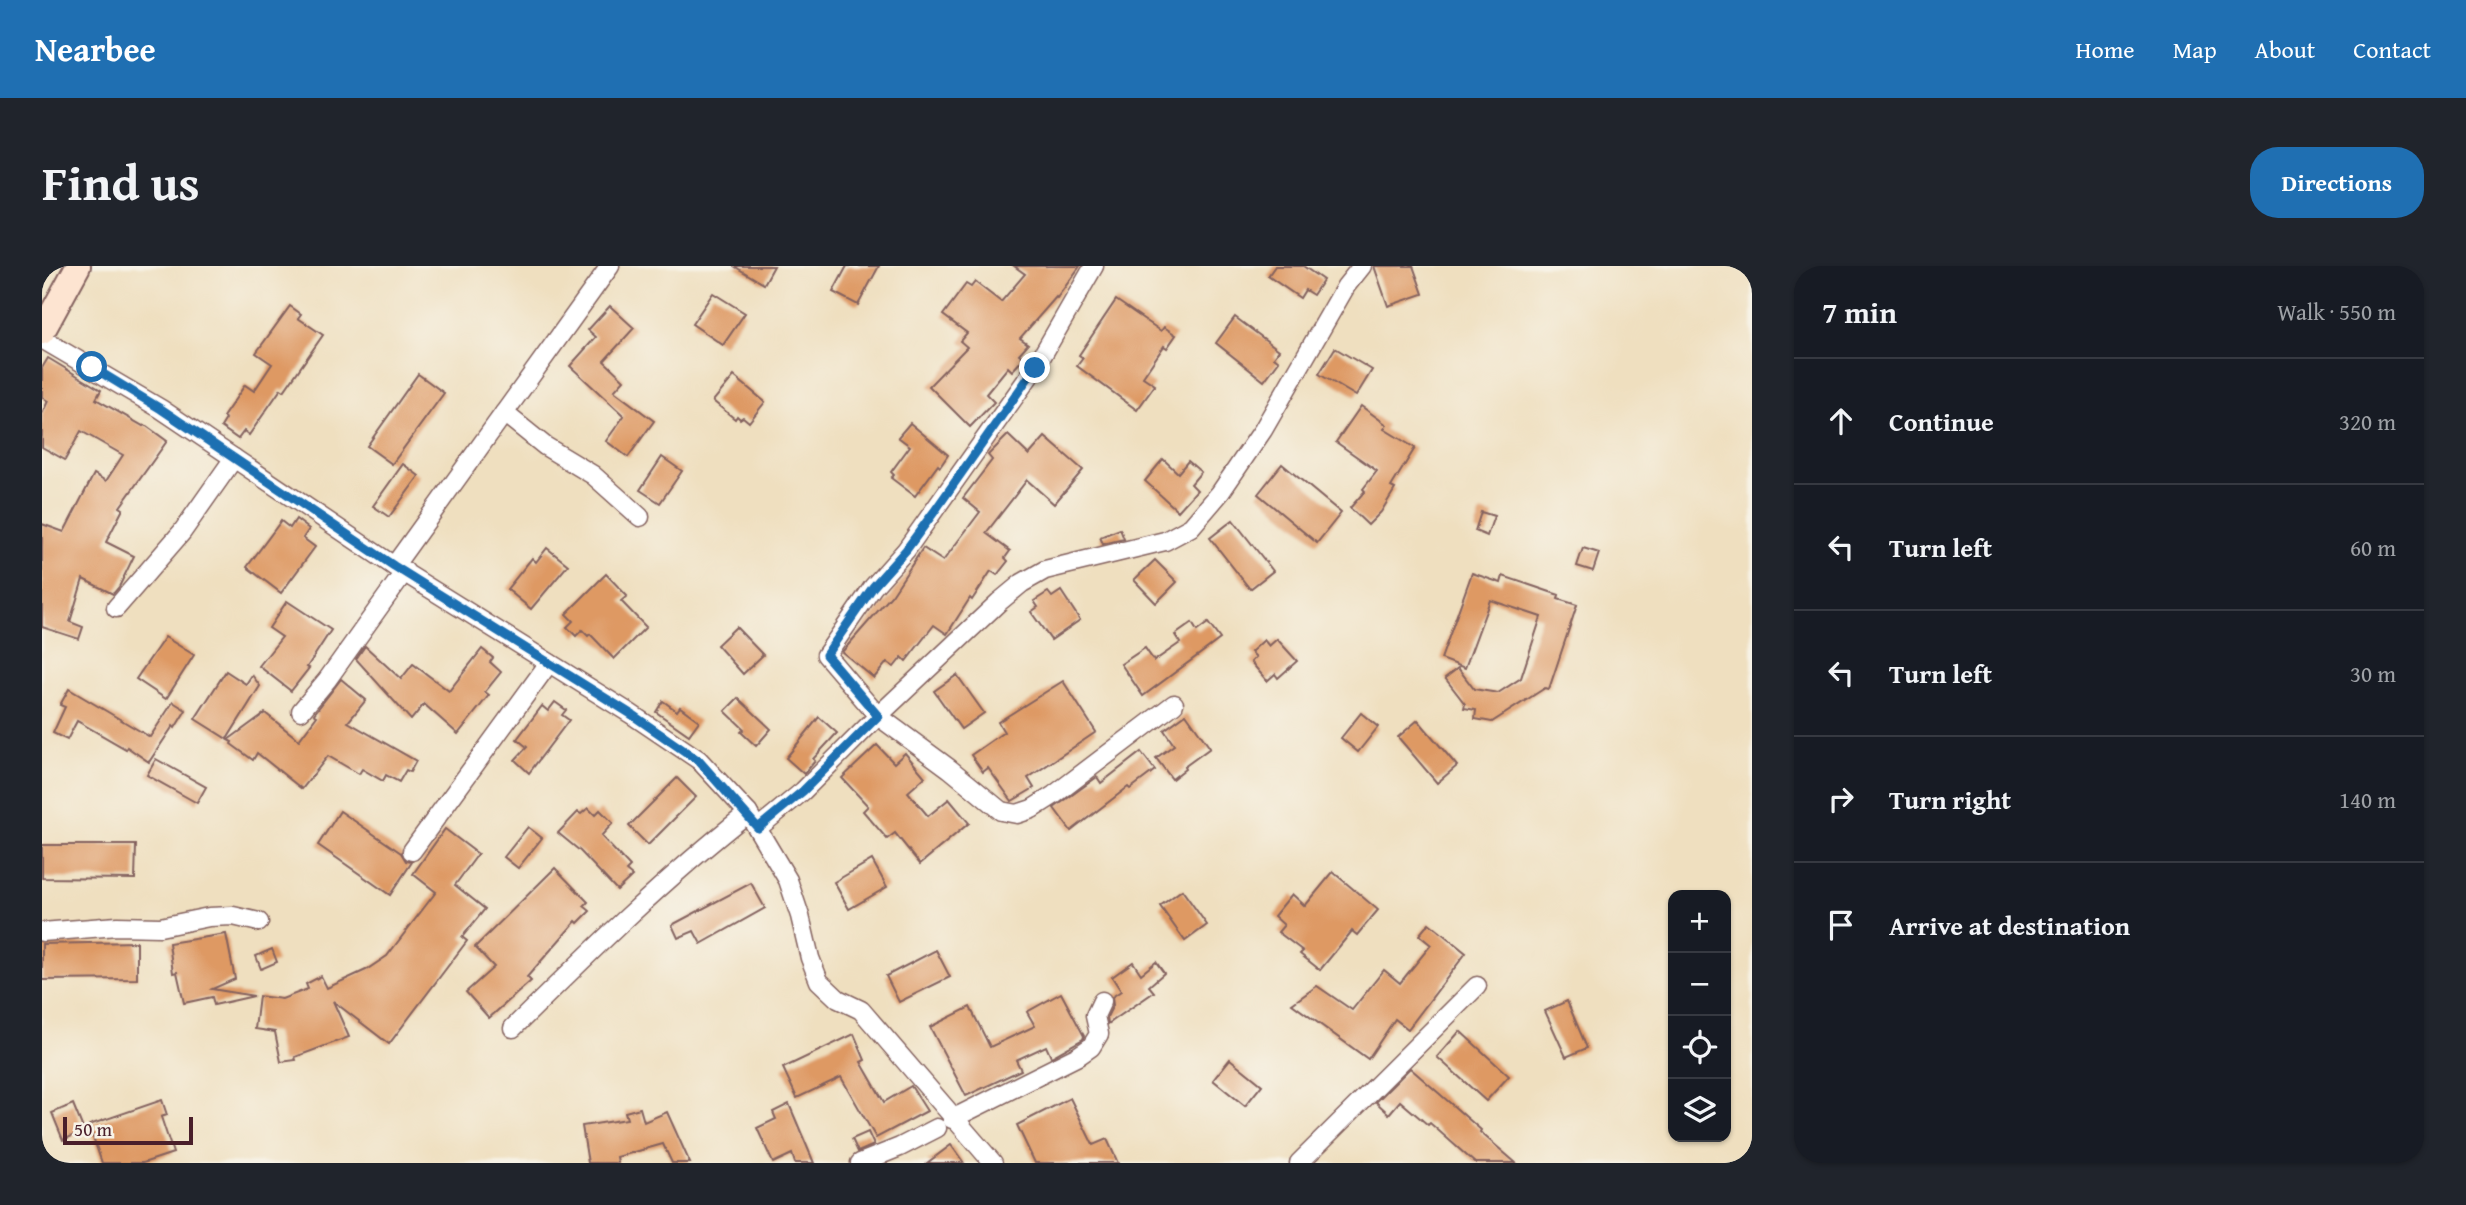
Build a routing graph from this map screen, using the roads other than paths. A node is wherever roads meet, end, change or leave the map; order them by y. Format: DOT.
graph roads {
  1 [pos="78,266"];
  2 [pos="610,266"];
  3 [pos="1094,266"];
  4 [pos="1362,266"];
  5 [pos="42,332"];
  6 [pos="42,340"];
  7 [pos="505,413"];
  8 [pos="234,458"];
  9 [pos="640,517"];
  10 [pos="399,568"];
  11 [pos="116,608"];
  12 [pos="549,663"];
  13 [pos="1174,704"];
  14 [pos="301,711"];
  15 [pos="878,716"];
  16 [pos="753,821"];
  17 [pos="412,851"];
  18 [pos="259,922"];
  19 [pos="42,932"];
  20 [pos="1477,986"];
  21 [pos="1102,1002"];
  22 [pos="513,1028"];
  23 [pos="945,1123"];
  24 [pos="860,1163"];
  25 [pos="993,1163"];
  26 [pos="1299,1163"];
  1 -- 5 [label="street"];
  2 -- 7 [label="street"];
  3 -- 15 [label="street"];
  4 -- 15 [label="street"];
  6 -- 8 [label="street"];
  7 -- 9 [label="street"];
  7 -- 10 [label="street"];
  8 -- 10 [label="street"];
  8 -- 11 [label="street"];
  10 -- 12 [label="street"];
  10 -- 14 [label="street"];
  12 -- 16 [label="street"];
  12 -- 17 [label="street"];
  13 -- 15 [label="street"];
  15 -- 16 [label="street"];
  16 -- 22 [label="street"];
  16 -- 23 [label="street"];
  18 -- 19 [label="street"];
  20 -- 26 [label="street"];
  21 -- 23 [label="street"];
  23 -- 24 [label="street"];
  23 -- 25 [label="street"];
}
